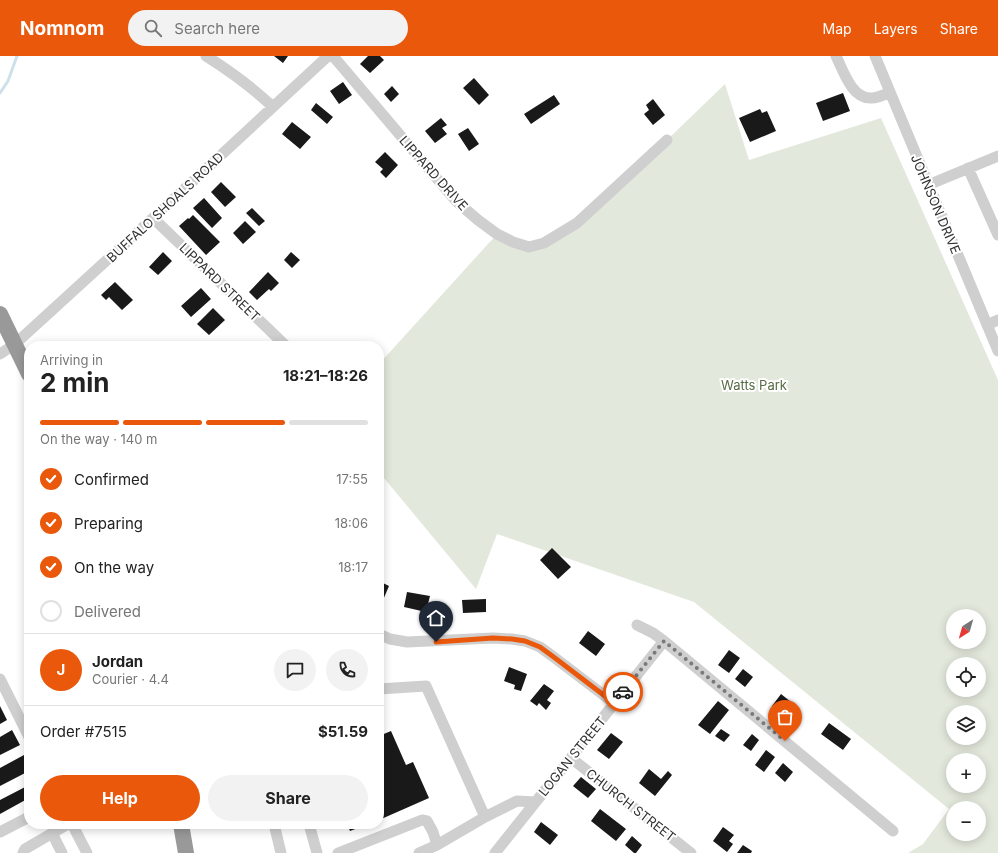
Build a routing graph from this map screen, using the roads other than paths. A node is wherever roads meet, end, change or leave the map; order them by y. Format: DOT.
graph roads {
  1 [pos="206,56"];
  2 [pos="328,56"];
  3 [pos="333,56"];
  4 [pos="836,56"];
  5 [pos="874,56"];
  6 [pos="890,92"];
  7 [pos="273,107"];
  8 [pos="667,140"];
  9 [pos="998,156"];
  10 [pos="968,168"];
  11 [pos="928,185"];
  12 [pos="153,218"];
  13 [pos="998,235"];
  14 [pos="0,314"];
  15 [pos="998,320"];
  16 [pos="987,325"];
  17 [pos="281,341"];
  18 [pos="14,344"];
  19 [pos="998,351"];
  20 [pos="0,354"];
  21 [pos="24,364"];
  22 [pos="637,625"];
  23 [pos="384,636"];
  24 [pos="664,641"];
  25 [pos="0,679"];
  26 [pos="384,689"];
  27 [pos="614,703"];
  28 [pos="24,727"];
  29 [pos="571,758"];
  30 [pos="535,802"];
  31 [pos="485,817"];
  32 [pos="24,820"];
  33 [pos="59,829"];
  34 [pos="75,829"];
  35 [pos="183,829"];
  36 [pos="275,829"];
  37 [pos="310,829"];
  38 [pos="894,831"];
  39 [pos="0,832"];
  40 [pos="52,833"];
  41 [pos="437,845"];
  42 [pos="23,853"];
  43 [pos="62,853"];
  44 [pos="87,853"];
  45 [pos="186,853"];
  46 [pos="281,853"];
  47 [pos="317,853"];
  48 [pos="338,853"];
  49 [pos="419,853"];
  50 [pos="495,853"];
  51 [pos="691,853"];
  1 -- 7 [label="street"];
  2 -- 7 [label="street, BUFFALO SHOALS ROAD"];
  3 -- 8 [label="street, LIPPARD DRIVE"];
  4 -- 6 [label="street"];
  5 -- 6 [label="street, JOHNSON DRIVE"];
  6 -- 11 [label="street, JOHNSON DRIVE"];
  7 -- 12 [label="street, BUFFALO SHOALS ROAD"];
  9 -- 10 [label="street"];
  10 -- 11 [label="street"];
  10 -- 13 [label="street"];
  11 -- 16 [label="street, JOHNSON DRIVE"];
  12 -- 17 [label="street, LIPPARD STREET"];
  12 -- 18 [label="street, BUFFALO SHOALS ROAD"];
  14 -- 18 [label="highway"];
  15 -- 16 [label="street"];
  16 -- 19 [label="street, JOHNSON DRIVE"];
  18 -- 20 [label="street, BUFFALO SHOALS ROAD"];
  18 -- 21 [label="highway"];
  22 -- 24 [label="street"];
  23 -- 27 [label="street"];
  24 -- 27 [label="street, LOGAN STREET"];
  24 -- 38 [label="street"];
  25 -- 28 [label="street"];
  26 -- 31 [label="street"];
  27 -- 29 [label="street, LOGAN STREET"];
  29 -- 30 [label="street, LOGAN STREET"];
  29 -- 51 [label="street, CHURCH STREET"];
  30 -- 31 [label="street"];
  30 -- 50 [label="street, LOGAN STREET"];
  31 -- 41 [label="street"];
  32 -- 39 [label="street"];
  33 -- 40 [label="street"];
  34 -- 44 [label="street"];
  35 -- 45 [label="highway"];
  36 -- 46 [label="street"];
  37 -- 47 [label="street"];
  40 -- 42 [label="street"];
  40 -- 43 [label="street"];
  41 -- 48 [label="street"];
  41 -- 49 [label="street"];
}
